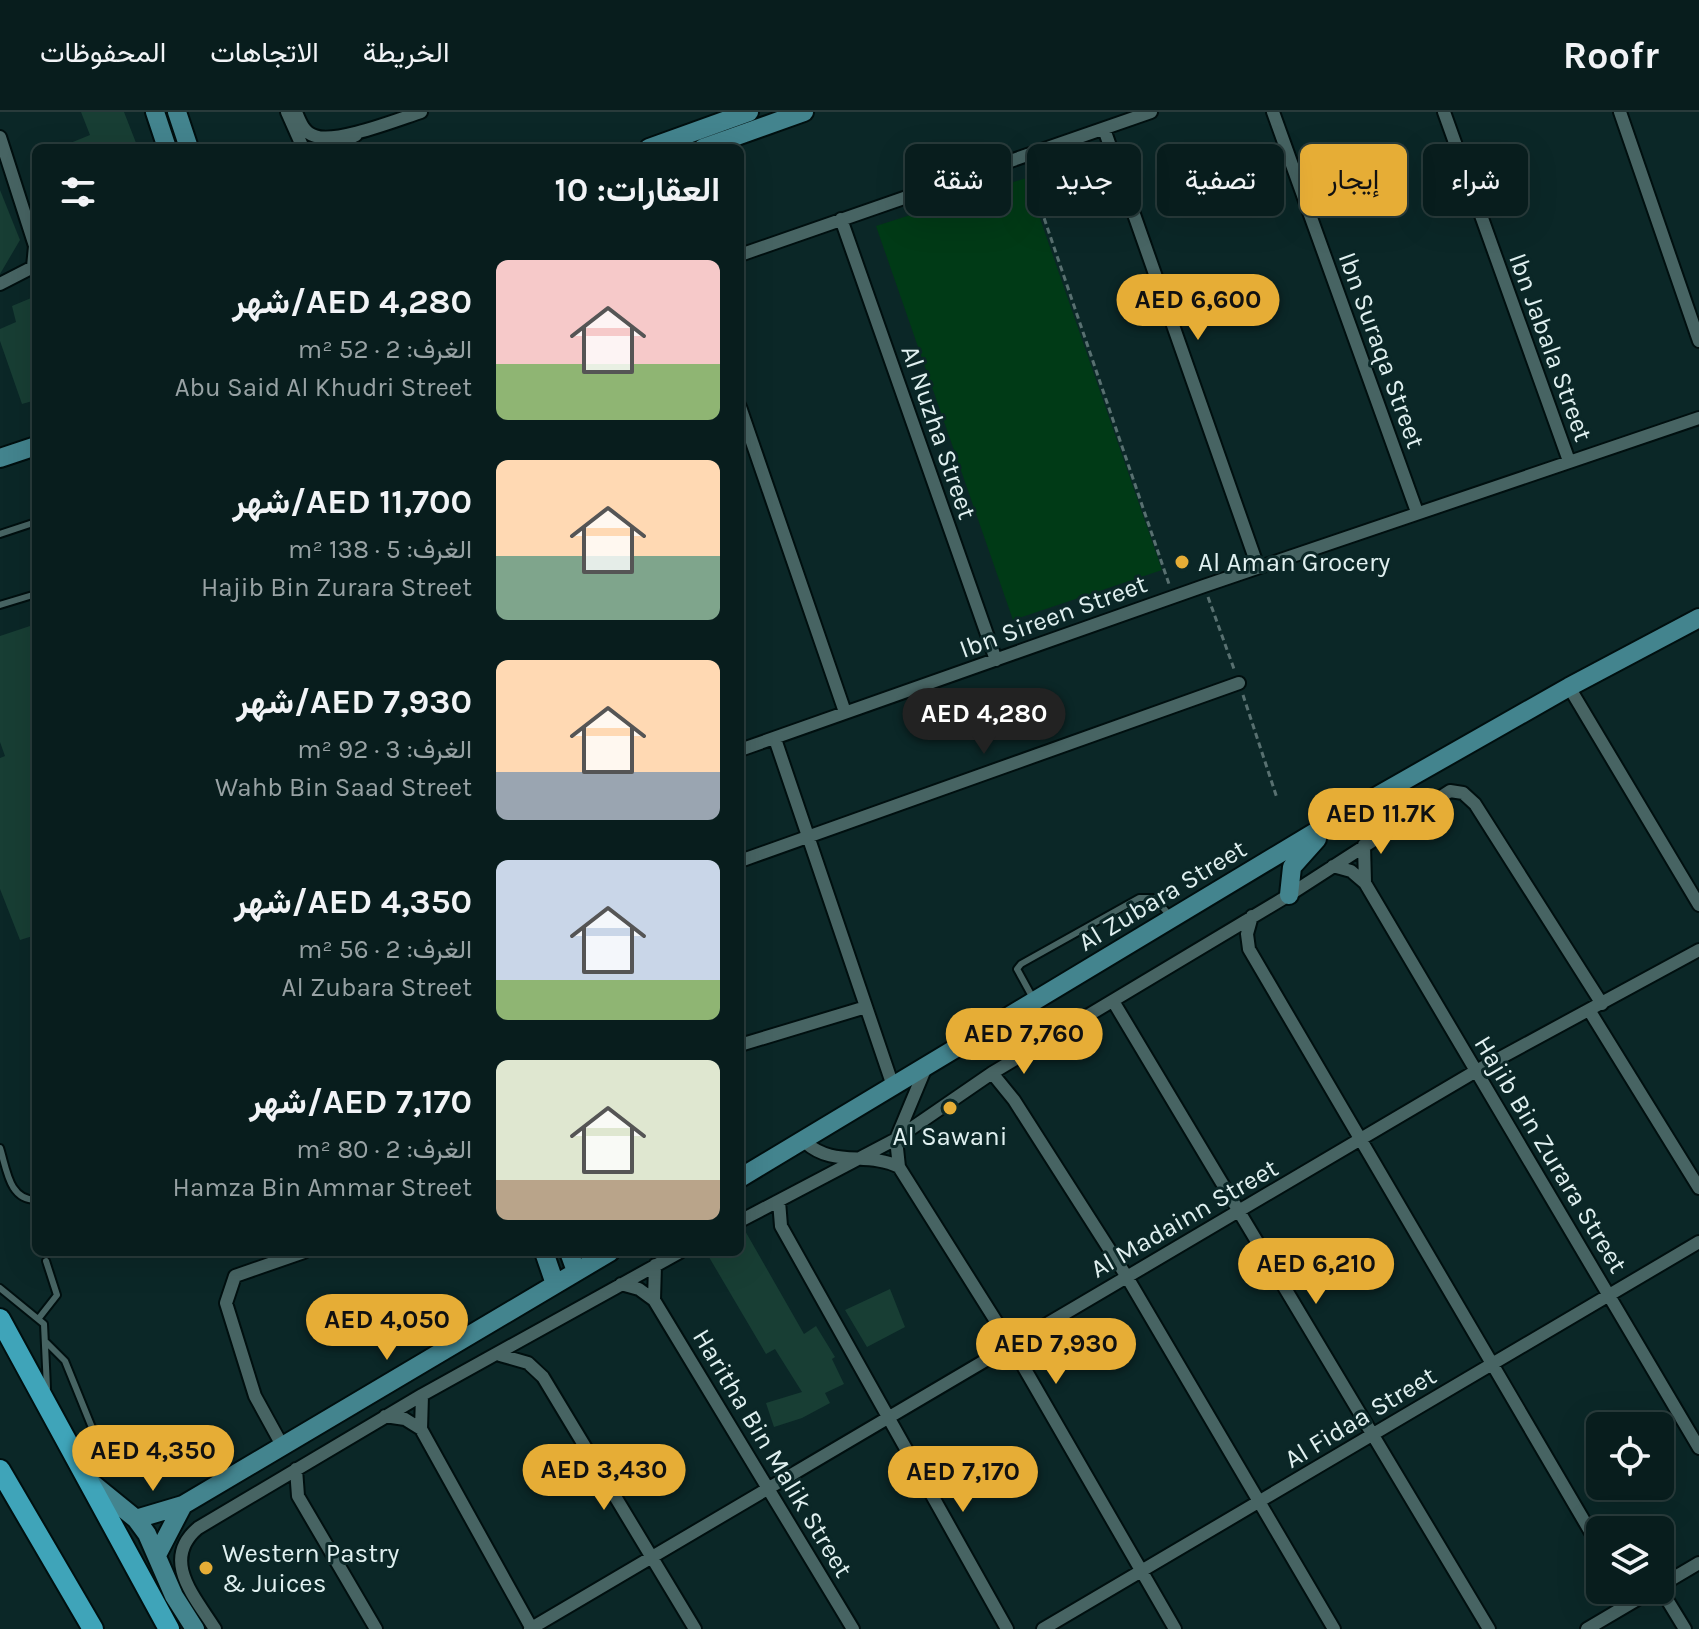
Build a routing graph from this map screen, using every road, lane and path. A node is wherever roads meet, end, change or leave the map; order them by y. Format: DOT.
graph roads {
  1 [pos="155,112"];
  2 [pos="177,112"];
  3 [pos="287,112"];
  4 [pos="296,112"];
  5 [pos="421,112"];
  6 [pos="804,112"];
  7 [pos="1151,112"];
  8 [pos="1273,112"];
  9 [pos="1444,112"];
  10 [pos="1620,112"];
  11 [pos="745,118"];
  12 [pos="1104,129"];
  13 [pos="359,133"];
  14 [pos="0,137"];
  15 [pos="166,144"];
  16 [pos="188,144"];
  17 [pos="301,144"];
  18 [pos="338,144"];
  19 [pos="703,144"];
  20 [pos="1023,156"];
  21 [pos="841,219"];
  22 [pos="32,237"];
  23 [pos="744,254"];
  24 [pos="32,268"];
  25 [pos="0,284"];
  26 [pos="1699,341"];
  27 [pos="1699,418"];
  28 [pos="744,419"];
  29 [pos="32,447"];
  30 [pos="0,458"];
  31 [pos="1569,461"];
  32 [pos="1417,512"];
  33 [pos="32,523"];
  34 [pos="0,534"];
  35 [pos="1258,567"];
  36 [pos="32,595"];
  37 [pos="1174,596"];
  38 [pos="0,605"];
  39 [pos="1699,618"];
  40 [pos="996,660"];
  41 [pos="1239,683"];
  42 [pos="1569,687"];
  43 [pos="845,712"];
  44 [pos="775,739"];
  45 [pos="744,749"];
  46 [pos="1342,816"];
  47 [pos="809,837"];
  48 [pos="1364,845"];
  49 [pos="744,860"];
  50 [pos="1333,866"];
  51 [pos="1365,883"];
  52 [pos="1289,895"];
  53 [pos="1699,905"];
  54 [pos="1252,916"];
  55 [pos="1173,919"];
  56 [pos="1699,950"];
  57 [pos="1113,1001"];
  58 [pos="1036,1002"];
  59 [pos="866,1007"];
  60 [pos="1596,1007"];
  61 [pos="744,1044"];
  62 [pos="926,1067"];
  63 [pos="1476,1071"];
  64 [pos="992,1073"];
  65 [pos="893,1086"];
  66 [pos="896,1139"];
  67 [pos="1359,1141"];
  68 [pos="805,1142"];
  69 [pos="0,1148"];
  70 [pos="861,1159"];
  71 [pos="899,1167"];
  72 [pos="744,1176"];
  73 [pos="1699,1188"];
  74 [pos="32,1200"];
  75 [pos="779,1201"];
  76 [pos="1238,1212"];
  77 [pos="744,1219"];
  78 [pos="1699,1242"];
  79 [pos="292,1256"];
  80 [pos="545,1256"];
  81 [pos="570,1256"];
  82 [pos="603,1256"];
  83 [pos="672,1256"];
  84 [pos="46,1261"];
  85 [pos="655,1265"];
  86 [pos="576,1271"];
  87 [pos="1127,1277"];
  88 [pos="555,1284"];
  89 [pos="621,1284"];
  90 [pos="0,1288"];
  91 [pos="1609,1295"];
  92 [pos="654,1300"];
  93 [pos="39,1318"];
  94 [pos="0,1319"];
  95 [pos="47,1343"];
  96 [pos="1011,1345"];
  97 [pos="499,1355"];
  98 [pos="1491,1365"];
  99 [pos="422,1395"];
  100 [pos="385,1416"];
  101 [pos="888,1417"];
  102 [pos="421,1429"];
  103 [pos="60,1434"];
  104 [pos="1373,1435"];
  105 [pos="97,1440"];
  106 [pos="283,1447"];
  107 [pos="1699,1448"];
  108 [pos="296,1469"];
  109 [pos="0,1470"];
  110 [pos="80,1472"];
  111 [pos="769,1487"];
  112 [pos="1260,1502"];
  113 [pos="183,1505"];
  114 [pos="136,1519"];
  115 [pos="1586,1524"];
  116 [pos="158,1553"];
  117 [pos="652,1556"];
  118 [pos="1699,1563"];
  119 [pos="1142,1571"];
  120 [pos="1674,1578"];
  121 [pos="1629,1604"];
  122 [pos="1670,1604"];
  123 [pos="93,1629"];
  124 [pos="169,1629"];
  125 [pos="195,1629"];
  126 [pos="215,1629"];
  127 [pos="376,1629"];
  128 [pos="531,1629"];
  129 [pos="695,1629"];
  130 [pos="853,1629"];
  131 [pos="1007,1629"];
  132 [pos="1043,1629"];
  133 [pos="1175,1629"];
  134 [pos="1334,1629"];
  135 [pos="1489,1629"];
  136 [pos="1587,1629"];
  137 [pos="1685,1629"];
  1 -- 15 [label="street"];
  2 -- 16 [label="street"];
  3 -- 17 [label="street"];
  4 -- 13 [label="street"];
  5 -- 13 [label="street"];
  6 -- 11 [label="street"];
  7 -- 12 [label="street"];
  8 -- 32 [label="street, Ibn Suraqa Street"];
  9 -- 31 [label="street, Ibn Jabala Street"];
  10 -- 26 [label="street"];
  11 -- 19 [label="street"];
  12 -- 20 [label="street"];
  12 -- 35 [label="street"];
  13 -- 18 [label="street"];
  14 -- 22 [label="street"];
  20 -- 21 [label="street"];
  20 -- 37 [label="path"];
  21 -- 23 [label="street"];
  21 -- 40 [label="street, Al Nuzha Street"];
  24 -- 25 [label="street"];
  27 -- 31 [label="street, Ibn Sireen Street"];
  28 -- 43 [label="street"];
  29 -- 30 [label="street"];
  31 -- 32 [label="street, Ibn Sireen Street"];
  32 -- 35 [label="street, Ibn Sireen Street"];
  33 -- 34 [label="lane"];
  35 -- 37 [label="street, Ibn Sireen Street"];
  36 -- 38 [label="lane"];
  37 -- 40 [label="street, Ibn Sireen Street"];
  39 -- 42 [label="street, Al Zubara Street"];
  40 -- 43 [label="street, Ibn Sireen Street"];
  41 -- 47 [label="street"];
  42 -- 46 [label="street, Al Zubara Street"];
  42 -- 53 [label="street"];
  43 -- 44 [label="street, Ibn Sireen Street"];
  44 -- 45 [label="street, Ibn Sireen Street"];
  44 -- 47 [label="street"];
  46 -- 52 [label="street"];
  46 -- 55 [label="street, Al Zubara Street"];
  47 -- 49 [label="street"];
  47 -- 59 [label="street"];
  48 -- 50 [label="street"];
  48 -- 51 [label="street, Hajib Bin Zurara Street"];
  48 -- 60 [label="street"];
  50 -- 51 [label="street"];
  50 -- 52 [label="street"];
  51 -- 63 [label="street, Hajib Bin Zurara Street"];
  52 -- 54 [label="street"];
  54 -- 57 [label="street"];
  54 -- 67 [label="street"];
  55 -- 58 [label="street, Al Zubara Street"];
  55 -- 58 [label="lane"];
  56 -- 60 [label="street, Al Madainn Street"];
  57 -- 64 [label="street"];
  57 -- 76 [label="street"];
  58 -- 62 [label="street, Al Zubara Street"];
  59 -- 61 [label="street"];
  59 -- 65 [label="street"];
  60 -- 63 [label="street, Al Madainn Street"];
  60 -- 73 [label="street"];
  62 -- 65 [label="street, Al Zubara Street"];
  62 -- 66 [label="street"];
  63 -- 67 [label="street, Al Madainn Street"];
  63 -- 91 [label="street, Hajib Bin Zurara Street"];
  64 -- 66 [label="street"];
  64 -- 87 [label="street"];
  65 -- 68 [label="street, Al Zubara Street"];
  66 -- 70 [label="street"];
  66 -- 71 [label="street"];
  67 -- 76 [label="street, Al Madainn Street"];
  67 -- 98 [label="street"];
  68 -- 70 [label="street"];
  68 -- 72 [label="street, Al Zubara Street"];
  69 -- 74 [label="lane"];
  70 -- 71 [label="street"];
  70 -- 75 [label="street"];
  71 -- 96 [label="street"];
  75 -- 77 [label="street"];
  75 -- 101 [label="street"];
  76 -- 87 [label="street, Al Madainn Street"];
  76 -- 104 [label="street"];
  78 -- 91 [label="street, Al Fidaa Street"];
  79 -- 106 [label="street"];
  80 -- 88 [label="street"];
  81 -- 86 [label="street"];
  82 -- 86 [label="street"];
  83 -- 85 [label="street"];
  84 -- 93 [label="lane"];
  85 -- 89 [label="street"];
  85 -- 92 [label="street"];
  86 -- 88 [label="street"];
  87 -- 96 [label="street, Al Madainn Street"];
  87 -- 112 [label="street"];
  88 -- 106 [label="street"];
  89 -- 92 [label="street"];
  89 -- 97 [label="street"];
  90 -- 93 [label="lane"];
  91 -- 98 [label="street, Al Fidaa Street"];
  91 -- 107 [label="street, Hajib Bin Zurara Street"];
  92 -- 111 [label="street, Haritha Bin Malik Street"];
  93 -- 95 [label="lane"];
  94 -- 103 [label="main road"];
  95 -- 103 [label="lane"];
  95 -- 105 [label="lane"];
  96 -- 101 [label="street, Al Madainn Street"];
  96 -- 119 [label="street"];
  97 -- 99 [label="street"];
  97 -- 117 [label="street"];
  98 -- 104 [label="street, Al Fidaa Street"];
  98 -- 115 [label="street"];
  99 -- 100 [label="street"];
  99 -- 102 [label="street"];
  100 -- 102 [label="street"];
  100 -- 108 [label="street"];
  101 -- 111 [label="street, Al Madainn Street"];
  101 -- 131 [label="street"];
  102 -- 128 [label="street"];
  103 -- 110 [label="main road"];
  104 -- 112 [label="street, Al Fidaa Street"];
  104 -- 135 [label="street"];
  106 -- 113 [label="street"];
  108 -- 126 [label="street"];
  108 -- 127 [label="street"];
  109 -- 123 [label="main road"];
  110 -- 114 [label="street"];
  110 -- 124 [label="main road"];
  111 -- 117 [label="street, Al Madainn Street"];
  111 -- 130 [label="street, Haritha Bin Malik Street"];
  112 -- 119 [label="street, Al Fidaa Street"];
  112 -- 134 [label="street"];
  113 -- 114 [label="street"];
  113 -- 116 [label="street"];
  114 -- 116 [label="street"];
  116 -- 125 [label="street"];
  117 -- 128 [label="street, Al Madainn Street"];
  117 -- 129 [label="street"];
  118 -- 120 [label="street"];
  119 -- 132 [label="street, Al Fidaa Street"];
  119 -- 133 [label="street"];
  121 -- 136 [label="street"];
  122 -- 137 [label="street"];
}
